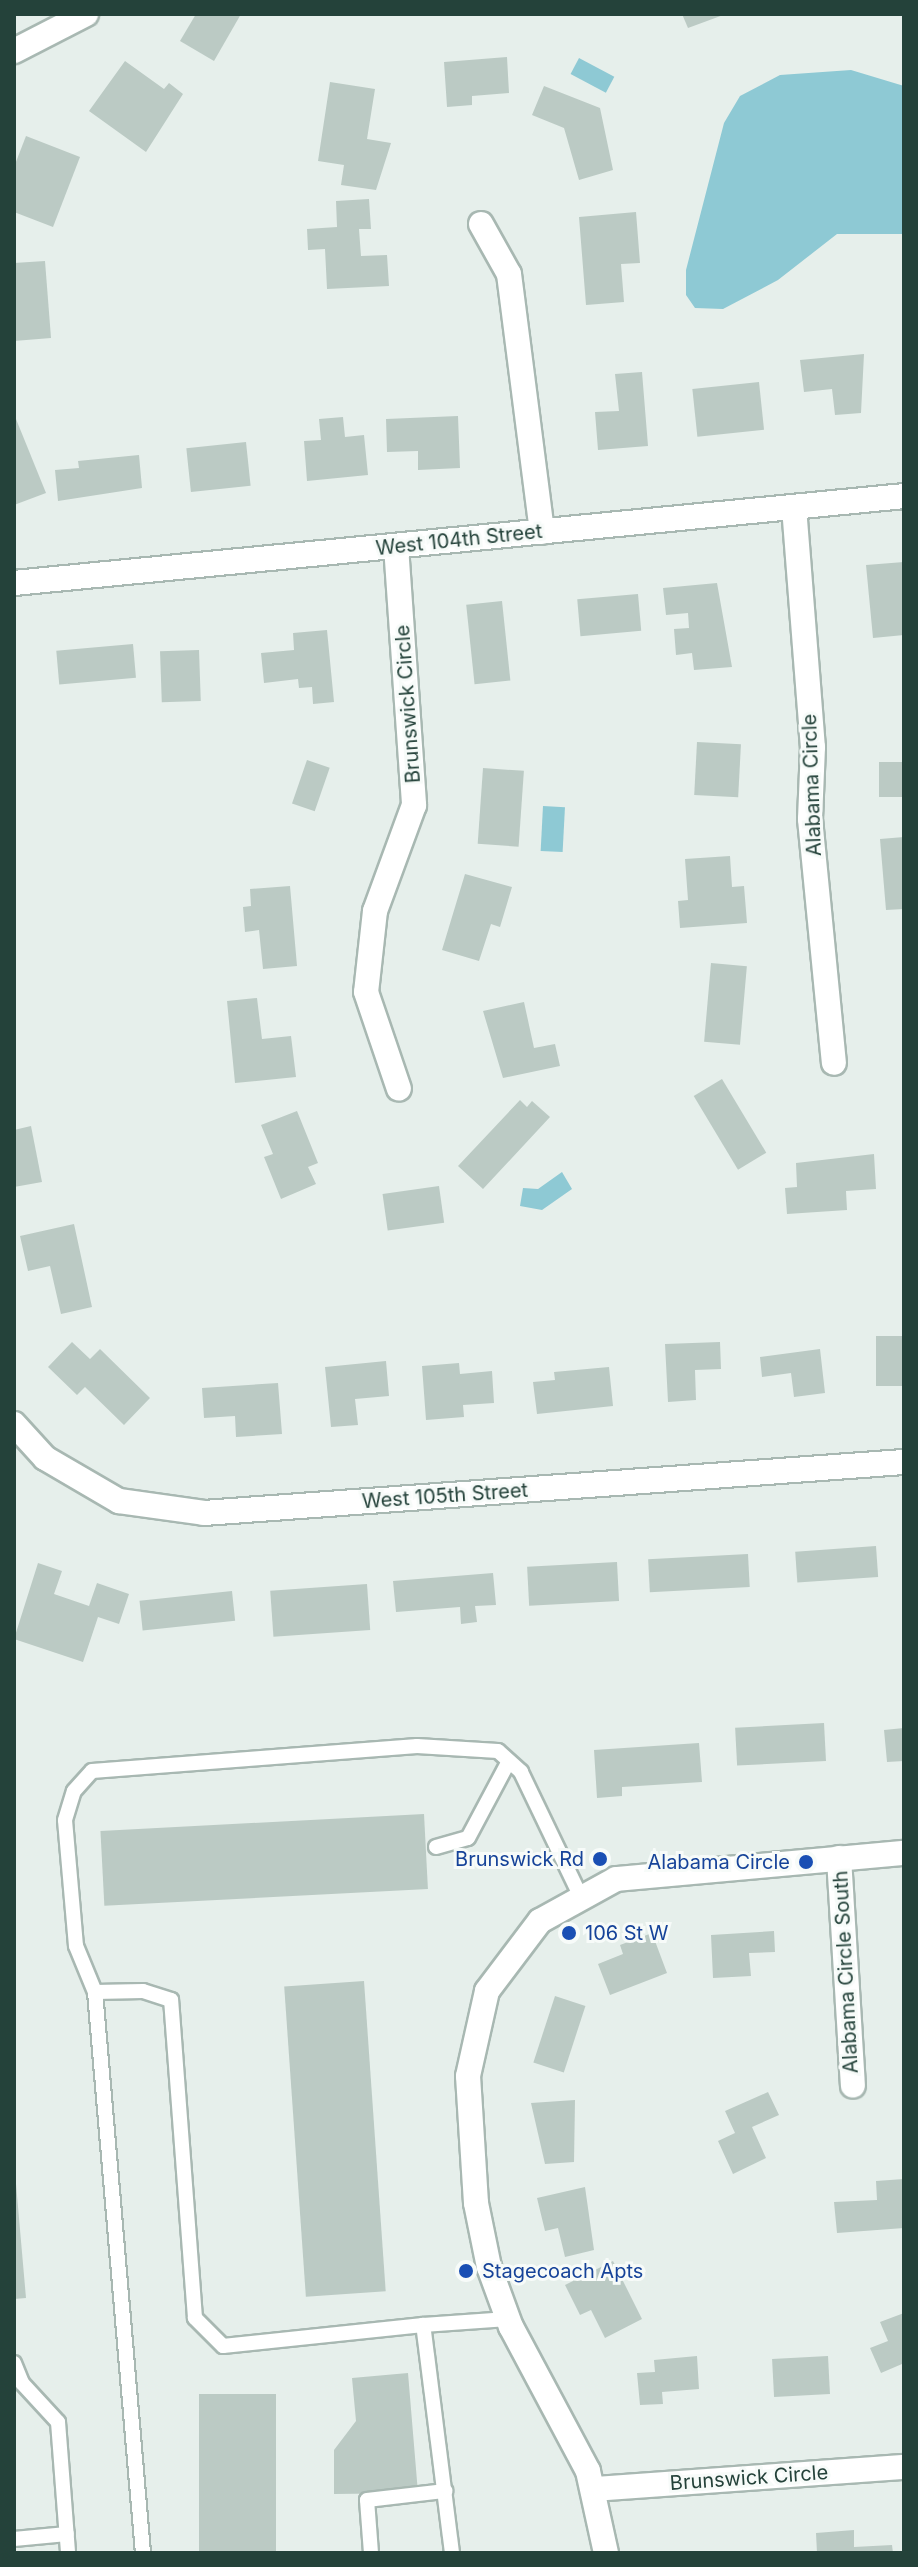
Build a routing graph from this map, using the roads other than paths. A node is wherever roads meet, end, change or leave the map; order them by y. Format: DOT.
graph roads {
  1 [pos="86,14"];
  2 [pos="14,51"];
  3 [pos="481,224"];
  4 [pos="904,496"];
  5 [pos="794,507"];
  6 [pos="542,532"];
  7 [pos="396,546"];
  8 [pos="14,583"];
  9 [pos="834,1063"];
  10 [pos="399,1089"];
  11 [pos="14,1424"];
  12 [pos="904,1462"];
  13 [pos="509,1761"];
  14 [pos="436,1847"];
  15 [pos="904,1853"];
  16 [pos="839,1858"];
  17 [pos="580,1895"];
  18 [pos="95,1992"];
  19 [pos="853,2086"];
  20 [pos="508,2319"];
  21 [pos="423,2325"];
  22 [pos="14,2363"];
  23 [pos="18,2383"];
  24 [pos="904,2467"];
  25 [pos="594,2489"];
  26 [pos="445,2491"];
  27 [pos="67,2534"];
  28 [pos="14,2539"];
  29 [pos="68,2553"];
  30 [pos="143,2553"];
  31 [pos="371,2553"];
  32 [pos="452,2553"];
  33 [pos="606,2553"];
  1 -- 2 [label="street"];
  3 -- 6 [label="street"];
  4 -- 5 [label="street, West 104th Street"];
  5 -- 6 [label="street, West 104th Street"];
  5 -- 9 [label="street, Alabama Circle"];
  6 -- 7 [label="street, West 104th Street"];
  7 -- 8 [label="street, West 104th Street"];
  7 -- 10 [label="street, Brunswick Circle"];
  11 -- 12 [label="street, West 105th Street"];
  13 -- 14 [label="lane"];
  13 -- 17 [label="lane"];
  13 -- 18 [label="lane"];
  15 -- 16 [label="street"];
  16 -- 17 [label="street"];
  16 -- 19 [label="street, Alabama Circle South"];
  17 -- 20 [label="street"];
  18 -- 21 [label="lane"];
  18 -- 30 [label="lane"];
  20 -- 21 [label="lane"];
  20 -- 25 [label="street"];
  21 -- 26 [label="lane"];
  22 -- 23 [label="lane"];
  23 -- 27 [label="lane"];
  24 -- 25 [label="street, Brunswick Circle"];
  25 -- 33 [label="street"];
  26 -- 31 [label="lane"];
  26 -- 32 [label="lane"];
  27 -- 28 [label="lane"];
  27 -- 29 [label="lane"];
}
